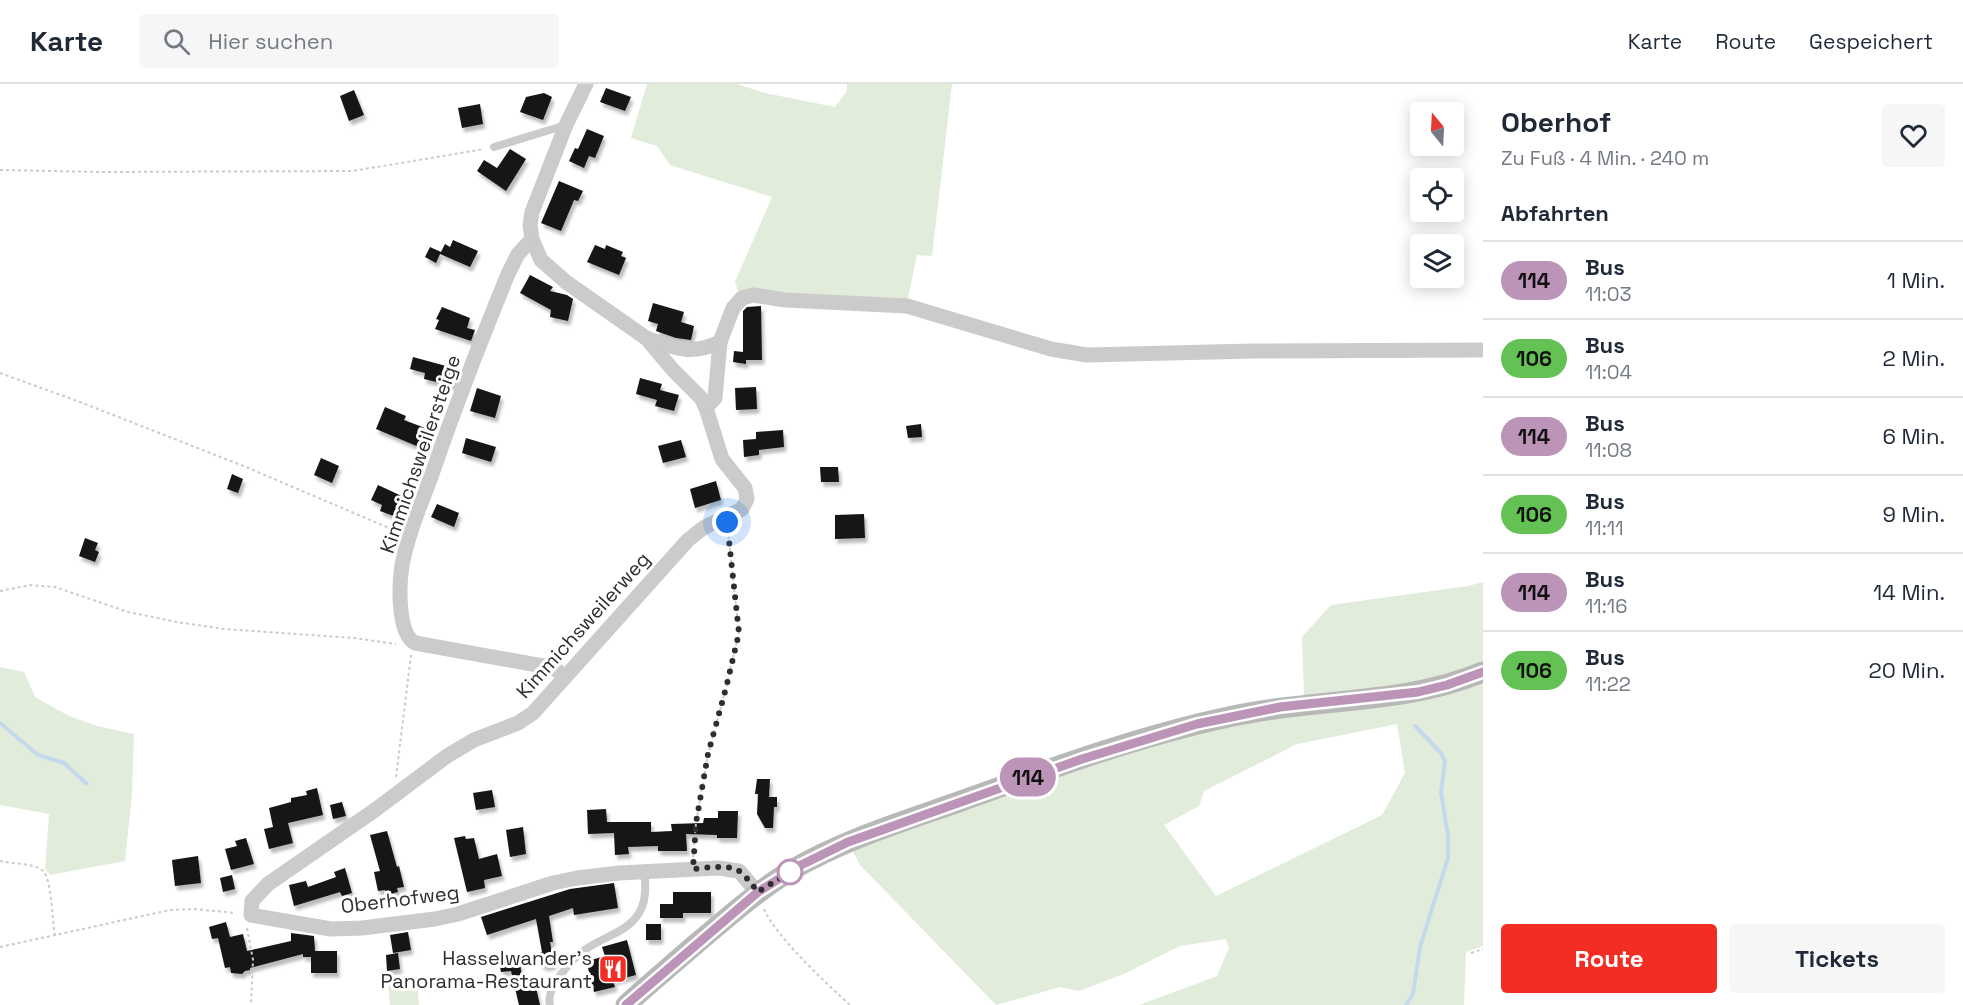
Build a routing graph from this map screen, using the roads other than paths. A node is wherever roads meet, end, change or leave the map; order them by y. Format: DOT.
graph roads {
  1 [pos="586,84"];
  2 [pos="566,125"];
  3 [pos="494,147"];
  4 [pos="532,239"];
  5 [pos="646,338"];
  6 [pos="720,342"];
  7 [pos="1483,350"];
  8 [pos="706,408"];
  9 [pos="1483,672"];
  10 [pos="565,677"];
  11 [pos="644,872"];
  12 [pos="758,892"];
  13 [pos="249,915"];
  14 [pos="550,1005"];
  15 [pos="626,1005"];
  1 -- 2 [label="street"];
  2 -- 3 [label="lane"];
  2 -- 4 [label="street"];
  4 -- 5 [label="street, Kimmichsweilerweg"];
  4 -- 10 [label="street, Kimmichsweilersteige"];
  5 -- 6 [label="street, Kimmichsweilerweg"];
  5 -- 8 [label="street, Kimmichsweilerweg"];
  6 -- 7 [label="street"];
  6 -- 8 [label="street"];
  8 -- 10 [label="street, Kimmichsweilerweg"];
  9 -- 12 [label="main road"];
  10 -- 13 [label="street, Kimmichsweilerweg"];
  11 -- 12 [label="street, Oberhofweg"];
  11 -- 13 [label="street, Oberhofweg"];
  11 -- 14 [label="lane"];
  12 -- 15 [label="main road"];
}
